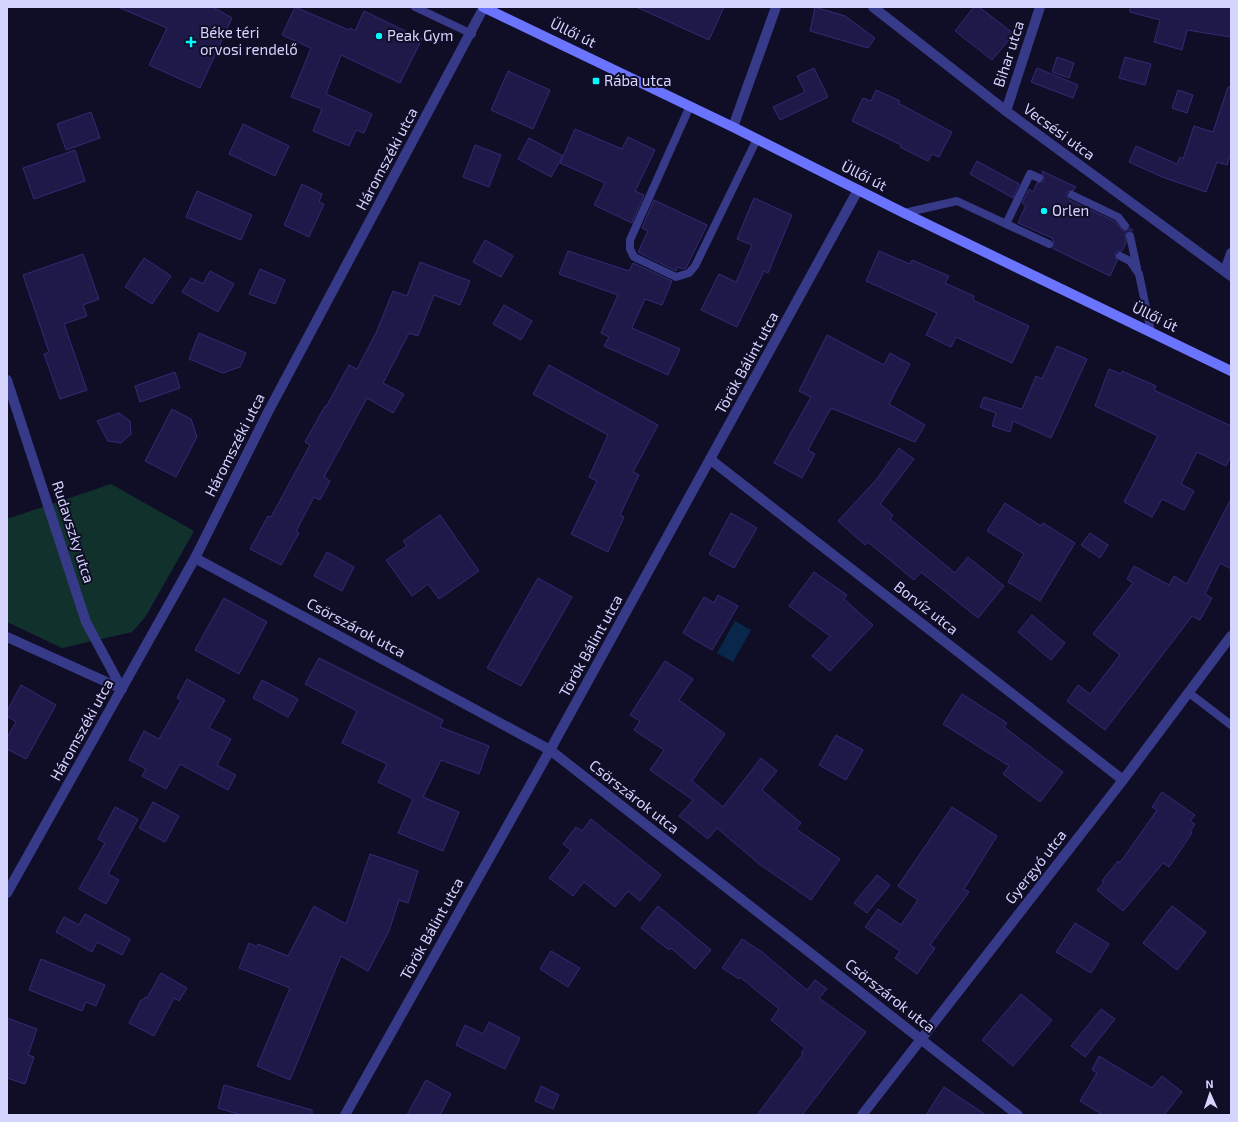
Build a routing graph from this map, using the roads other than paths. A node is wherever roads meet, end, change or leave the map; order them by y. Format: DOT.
graph roads {
  1 [pos="415,7"];
  2 [pos="484,7"];
  3 [pos="776,7"];
  4 [pos="873,7"];
  5 [pos="1040,7"];
  6 [pos="472,34"];
  7 [pos="690,106"];
  8 [pos="1006,111"];
  9 [pos="734,127"];
  10 [pos="757,139"];
  11 [pos="1039,178"];
  12 [pos="858,190"];
  13 [pos="1072,195"];
  14 [pos="904,213"];
  15 [pos="1006,224"];
  16 [pos="1125,226"];
  17 [pos="1130,236"];
  18 [pos="1049,244"];
  19 [pos="1231,252"];
  20 [pos="1120,256"];
  21 [pos="1228,273"];
  22 [pos="1139,274"];
  23 [pos="1151,332"];
  24 [pos="1231,371"];
  25 [pos="7,380"];
  26 [pos="711,460"];
  27 [pos="195,558"];
  28 [pos="1231,636"];
  29 [pos="7,637"];
  30 [pos="122,689"];
  31 [pos="1188,692"];
  32 [pos="1231,725"];
  33 [pos="550,750"];
  34 [pos="1122,780"];
  35 [pos="7,893"];
  36 [pos="921,1040"];
  37 [pos="345,1115"];
  38 [pos="862,1115"];
  39 [pos="1018,1115"];
  1 -- 6 [label="lane"];
  2 -- 6 [label="street, Háromszéki utca"];
  2 -- 7 [label="main road, Üllői út"];
  3 -- 9 [label="street"];
  4 -- 8 [label="street, Vecsési utca"];
  5 -- 8 [label="street, Bihar utca"];
  6 -- 27 [label="street, Háromszéki utca"];
  7 -- 9 [label="main road, Üllői út"];
  7 -- 10 [label="lane"];
  8 -- 21 [label="street, Vecsési utca"];
  9 -- 10 [label="main road, Üllői út"];
  10 -- 12 [label="main road, Üllői út"];
  11 -- 15 [label="lane"];
  12 -- 14 [label="main road, Üllői út"];
  12 -- 26 [label="street, Török Bálint utca"];
  13 -- 16 [label="lane"];
  14 -- 15 [label="lane"];
  14 -- 23 [label="main road, Üllői út"];
  15 -- 18 [label="lane"];
  17 -- 22 [label="lane"];
  19 -- 21 [label="street"];
  20 -- 22 [label="lane"];
  22 -- 23 [label="lane"];
  23 -- 24 [label="main road, Üllői út"];
  25 -- 30 [label="street, Rudavszky utca"];
  26 -- 33 [label="street, Török Bálint utca"];
  26 -- 34 [label="street, Borvíz utca"];
  27 -- 30 [label="street, Háromszéki utca"];
  27 -- 33 [label="street, Csörszárok utca"];
  28 -- 31 [label="street, Gyergyó utca"];
  29 -- 30 [label="street"];
  30 -- 35 [label="street, Háromszéki utca"];
  31 -- 32 [label="lane"];
  31 -- 34 [label="street, Gyergyó utca"];
  33 -- 36 [label="street, Csörszárok utca"];
  33 -- 37 [label="street, Török Bálint utca"];
  34 -- 36 [label="street, Gyergyó utca"];
  36 -- 38 [label="street, Gyergyó utca"];
  36 -- 39 [label="street, Csörszárok utca"];
}
